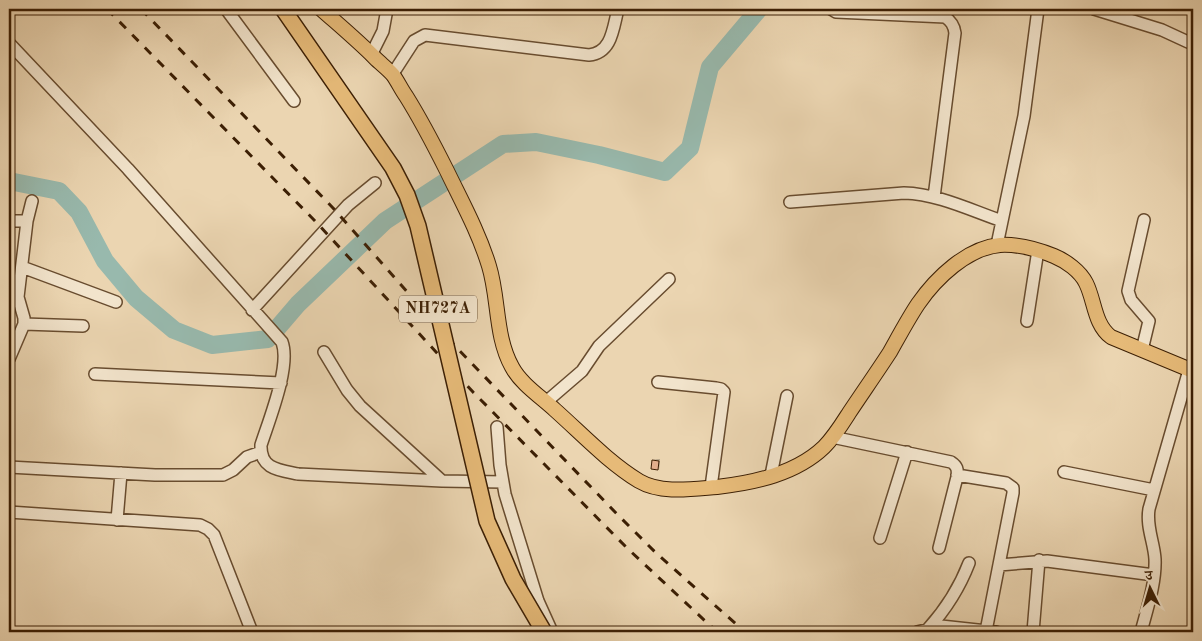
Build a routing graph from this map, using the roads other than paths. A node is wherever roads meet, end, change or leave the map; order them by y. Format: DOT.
graph roads {
  1 [pos="226,9"];
  2 [pos="283,9"];
  3 [pos="321,9"];
  4 [pos="387,9"];
  5 [pos="618,9"];
  6 [pos="831,9"];
  7 [pos="1038,9"];
  8 [pos="1094,9"];
  9 [pos="1188,42"];
  10 [pos="9,43"];
  11 [pos="372,55"];
  12 [pos="392,75"];
  13 [pos="294,101"];
  14 [pos="375,184"];
  15 [pos="934,197"];
  16 [pos="32,201"];
  17 [pos="790,202"];
  18 [pos="1144,220"];
  19 [pos="9,221"];
  20 [pos="28,221"];
  21 [pos="1002,221"];
  22 [pos="997,245"];
  23 [pos="1038,250"];
  24 [pos="22,267"];
  25 [pos="670,279"];
  26 [pos="116,302"];
  27 [pos="254,312"];
  28 [pos="1027,321"];
  29 [pos="24,324"];
  30 [pos="83,326"];
  31 [pos="1142,350"];
  32 [pos="324,352"];
  33 [pos="9,359"];
  34 [pos="1191,370"];
  35 [pos="95,374"];
  36 [pos="658,382"];
  37 [pos="280,383"];
  38 [pos="788,396"];
  39 [pos="546,402"];
  40 [pos="497,427"];
  41 [pos="832,437"];
  42 [pos="261,452"];
  43 [pos="907,452"];
  44 [pos="9,467"];
  45 [pos="1064,472"];
  46 [pos="121,473"];
  47 [pos="772,475"];
  48 [pos="957,475"];
  49 [pos="442,481"];
  50 [pos="502,482"];
  51 [pos="711,487"];
  52 [pos="1154,490"];
  53 [pos="9,512"];
  54 [pos="117,520"];
  55 [pos="880,538"];
  56 [pos="939,548"];
  57 [pos="1039,560"];
  58 [pos="969,563"];
  59 [pos="999,565"];
  60 [pos="1154,575"];
  61 [pos="958,630"];
  62 [pos="922,631"];
  63 [pos="252,632"];
  64 [pos="544,632"];
  65 [pos="552,632"];
  66 [pos="991,632"];
  67 [pos="1033,632"];
  68 [pos="1141,632"];
  1 -- 13 [label="street"];
  2 -- 64 [label="highway, NH727A, bridge"];
  3 -- 11 [label="main road"];
  4 -- 11 [label="street"];
  5 -- 12 [label="street"];
  6 -- 15 [label="street"];
  7 -- 21 [label="street"];
  8 -- 9 [label="street"];
  10 -- 27 [label="street"];
  11 -- 12 [label="main road"];
  12 -- 39 [label="main road"];
  14 -- 27 [label="street"];
  15 -- 17 [label="street"];
  15 -- 21 [label="street"];
  16 -- 20 [label="street"];
  18 -- 31 [label="street"];
  19 -- 20 [label="street"];
  20 -- 24 [label="street"];
  21 -- 22 [label="street"];
  22 -- 23 [label="main road"];
  22 -- 41 [label="main road"];
  23 -- 28 [label="street"];
  23 -- 31 [label="main road"];
  24 -- 26 [label="street"];
  24 -- 29 [label="street"];
  25 -- 39 [label="street"];
  27 -- 37 [label="street"];
  29 -- 30 [label="street"];
  29 -- 33 [label="street"];
  31 -- 34 [label="main road"];
  32 -- 49 [label="street"];
  34 -- 52 [label="street"];
  35 -- 37 [label="street"];
  36 -- 51 [label="street"];
  37 -- 42 [label="street"];
  38 -- 47 [label="street"];
  39 -- 51 [label="main road"];
  40 -- 50 [label="street"];
  41 -- 43 [label="street"];
  41 -- 47 [label="main road"];
  42 -- 46 [label="street"];
  42 -- 49 [label="street"];
  43 -- 48 [label="street"];
  43 -- 55 [label="street"];
  44 -- 46 [label="street"];
  45 -- 52 [label="street"];
  46 -- 54 [label="street"];
  47 -- 51 [label="main road"];
  48 -- 56 [label="street"];
  48 -- 59 [label="street"];
  49 -- 50 [label="street"];
  50 -- 65 [label="street"];
  52 -- 60 [label="street"];
  53 -- 54 [label="street"];
  54 -- 63 [label="street"];
  57 -- 59 [label="street"];
  57 -- 60 [label="street"];
  57 -- 67 [label="street"];
  58 -- 62 [label="street"];
  59 -- 66 [label="street"];
  60 -- 68 [label="street"];
  61 -- 62 [label="street"];
  61 -- 66 [label="street"];
}
